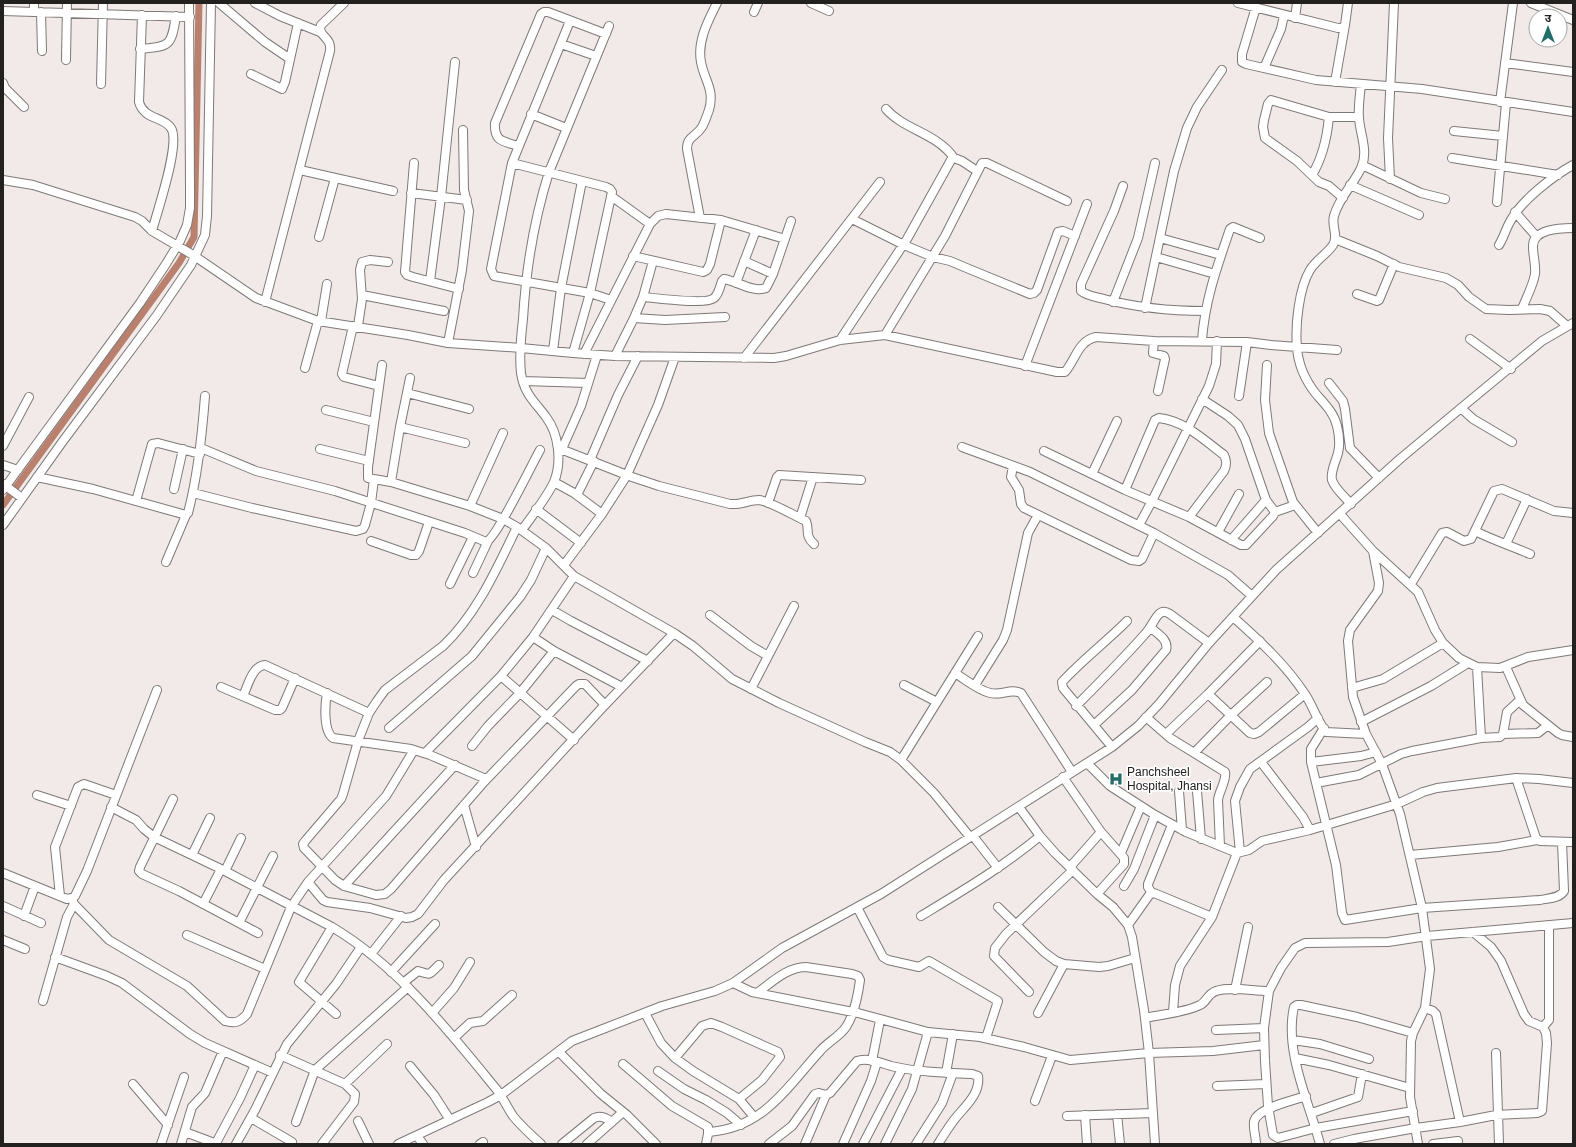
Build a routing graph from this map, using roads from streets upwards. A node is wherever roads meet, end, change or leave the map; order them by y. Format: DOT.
graph roads {
  1 [pos="67,3"];
  2 [pos="103,3"];
  3 [pos="189,3"];
  4 [pos="210,3"];
  5 [pos="219,3"];
  6 [pos="255,3"];
  7 [pos="344,3"];
  8 [pos="717,3"];
  9 [pos="758,3"];
  10 [pos="811,3"];
  11 [pos="1238,3"];
  12 [pos="1297,3"];
  13 [pos="1348,3"];
  14 [pos="1394,3"];
  15 [pos="1513,3"];
  16 [pos="1531,3"];
  17 [pos="1256,7"];
  18 [pos="36,9"];
  19 [pos="3,11"];
  20 [pos="829,11"];
  21 [pos="754,12"];
  22 [pos="66,13"];
  23 [pos="103,14"];
  24 [pos="142,15"];
  25 [pos="1284,15"];
  26 [pos="176,16"];
  27 [pos="190,17"];
  28 [pos="1295,18"];
  29 [pos="1573,20"];
  30 [pos="570,21"];
  31 [pos="298,24"];
  32 [pos="1345,25"];
  33 [pos="320,32"];
  34 [pos="561,44"];
  35 [pos="140,49"];
  36 [pos="42,51"];
  37 [pos="596,56"];
  38 [pos="290,59"];
  39 [pos="66,60"];
  40 [pos="455,62"];
  41 [pos="1505,63"];
  42 [pos="1264,68"];
  43 [pos="1222,70"];
  44 [pos="1573,72"];
  45 [pos="251,74"];
  46 [pos="1335,82"];
  47 [pos="101,84"];
  48 [pos="1361,84"];
  49 [pos="1390,86"];
  50 [pos="4,87"];
  51 [pos="1503,102"];
  52 [pos="24,107"];
  53 [pos="886,109"];
  54 [pos="1573,112"];
  55 [pos="531,114"];
  56 [pos="1329,117"];
  57 [pos="1359,117"];
  58 [pos="566,128"];
  59 [pos="463,130"];
  60 [pos="1454,131"];
  61 [pos="1503,136"];
  62 [pos="518,146"];
  63 [pos="954,158"];
  64 [pos="1452,158"];
  65 [pos="414,162"];
  66 [pos="512,163"];
  67 [pos="1155,163"];
  68 [pos="1362,165"];
  69 [pos="1500,165"];
  70 [pos="1573,165"];
  71 [pos="300,170"];
  72 [pos="977,171"];
  73 [pos="549,172"];
  74 [pos="1312,175"];
  75 [pos="1558,175"];
  76 [pos="336,178"];
  77 [pos="1390,179"];
  78 [pos="3,180"];
  79 [pos="582,181"];
  80 [pos="880,182"];
  81 [pos="1350,185"];
  82 [pos="1123,186"];
  83 [pos="393,191"];
  84 [pos="411,193"];
  85 [pos="611,196"];
  86 [pos="441,197"];
  87 [pos="1343,198"];
  88 [pos="1445,199"];
  89 [pos="466,200"];
  90 [pos="1067,201"];
  91 [pos="1497,202"];
  92 [pos="1087,204"];
  93 [pos="1515,212"];
  94 [pos="1419,215"];
  95 [pos="700,218"];
  96 [pos="852,218"];
  97 [pos="721,220"];
  98 [pos="791,221"];
  99 [pos="650,224"];
  100 [pos="1573,228"];
  101 [pos="152,230"];
  102 [pos="756,230"];
  103 [pos="1075,236"];
  104 [pos="1536,236"];
  105 [pos="319,238"];
  106 [pos="1160,238"];
  107 [pos="1260,238"];
  108 [pos="785,239"];
  109 [pos="1335,239"];
  110 [pos="904,245"];
  111 [pos="1499,245"];
  112 [pos="179,246"];
  113 [pos="1221,255"];
  114 [pos="194,256"];
  115 [pos="633,256"];
  116 [pos="933,257"];
  117 [pos="1156,258"];
  118 [pos="653,261"];
  119 [pos="744,261"];
  120 [pos="388,262"];
  121 [pos="1394,264"];
  122 [pos="773,274"];
  123 [pos="1215,274"];
  124 [pos="430,282"];
  125 [pos="525,282"];
  126 [pos="736,283"];
  127 [pos="327,284"];
  128 [pos="561,288"];
  129 [pos="459,289"];
  130 [pos="590,293"];
  131 [pos="1357,294"];
  132 [pos="362,295"];
  133 [pos="643,297"];
  134 [pos="611,300"];
  135 [pos="265,302"];
  136 [pos="1113,302"];
  137 [pos="1146,308"];
  138 [pos="1522,309"];
  139 [pos="1205,311"];
  140 [pos="444,312"];
  141 [pos="725,317"];
  142 [pos="634,318"];
  143 [pos="319,321"];
  144 [pos="1570,324"];
  145 [pos="356,326"];
  146 [pos="885,335"];
  147 [pos="1470,339"];
  148 [pos="840,340"];
  149 [pos="1202,340"];
  150 [pos="1154,341"];
  151 [pos="1217,341"];
  152 [pos="1247,342"];
  153 [pos="448,343"];
  154 [pos="521,348"];
  155 [pos="1297,348"];
  156 [pos="1337,350"];
  157 [pos="554,351"];
  158 [pos="573,353"];
  159 [pos="584,354"];
  160 [pos="597,355"];
  161 [pos="614,356"];
  162 [pos="638,356"];
  163 [pos="675,357"];
  164 [pos="744,358"];
  165 [pos="382,365"];
  166 [pos="1268,365"];
  167 [pos="1025,366"];
  168 [pos="305,368"];
  169 [pos="1511,369"];
  170 [pos="410,378"];
  171 [pos="523,381"];
  172 [pos="588,383"];
  173 [pos="1329,383"];
  174 [pos="379,386"];
  175 [pos="1158,391"];
  176 [pos="407,393"];
  177 [pos="205,396"];
  178 [pos="1239,396"];
  179 [pos="29,397"];
  180 [pos="1202,399"];
  181 [pos="1461,408"];
  182 [pos="469,409"];
  183 [pos="326,410"];
  184 [pos="1118,421"];
  185 [pos="374,422"];
  186 [pos="400,427"];
  187 [pos="1189,428"];
  188 [pos="503,433"];
  189 [pos="1512,442"];
  190 [pos="465,443"];
  191 [pos="3,446"];
  192 [pos="962,447"];
  193 [pos="320,449"];
  194 [pos="560,449"];
  195 [pos="183,450"];
  196 [pos="540,450"];
  197 [pos="200,451"];
  198 [pos="1044,451"];
  199 [pos="369,461"];
  200 [pos="592,461"];
  201 [pos="3,465"];
  202 [pos="1013,466"];
  203 [pos="18,470"];
  204 [pos="1092,474"];
  205 [pos="627,475"];
  206 [pos="37,477"];
  207 [pos="813,477"];
  208 [pos="1379,478"];
  209 [pos="374,479"];
  210 [pos="861,480"];
  211 [pos="391,482"];
  212 [pos="554,482"];
  213 [pos="5,487"];
  214 [pos="174,489"];
  215 [pos="1125,490"];
  216 [pos="193,493"];
  217 [pos="1240,494"];
  218 [pos="576,495"];
  219 [pos="20,496"];
  220 [pos="1527,499"];
  221 [pos="1266,500"];
  222 [pos="1152,501"];
  223 [pos="136,502"];
  224 [pos="371,503"];
  225 [pos="768,503"];
  226 [pos="1351,504"];
  227 [pos="1295,505"];
  228 [pos="470,506"];
  229 [pos="536,509"];
  230 [pos="1275,512"];
  231 [pos="1573,512"];
  232 [pos="602,514"];
  233 [pos="1340,514"];
  234 [pos="1038,515"];
  235 [pos="186,516"];
  236 [pos="1189,517"];
  237 [pos="800,518"];
  238 [pos="503,519"];
  239 [pos="429,522"];
  240 [pos="3,525"];
  241 [pos="1139,525"];
  242 [pos="520,528"];
  243 [pos="1476,531"];
  244 [pos="1218,532"];
  245 [pos="1154,533"];
  246 [pos="1318,533"];
  247 [pos="474,537"];
  248 [pos="1231,540"];
  249 [pos="371,541"];
  250 [pos="488,541"];
  251 [pos="581,543"];
  252 [pos="814,544"];
  253 [pos="1506,544"];
  254 [pos="546,548"];
  255 [pos="1373,551"];
  256 [pos="1530,554"];
  257 [pos="166,562"];
  258 [pos="564,565"];
  259 [pos="472,573"];
  260 [pos="574,576"];
  261 [pos="450,584"];
  262 [pos="1411,584"];
  263 [pos="1252,596"];
  264 [pos="794,606"];
  265 [pos="552,610"];
  266 [pos="710,615"];
  267 [pos="1233,617"];
  268 [pos="1127,621"];
  269 [pos="1151,628"];
  270 [pos="674,633"];
  271 [pos="978,636"];
  272 [pos="533,637"];
  273 [pos="1260,641"];
  274 [pos="1209,643"];
  275 [pos="1443,643"];
  276 [pos="1573,650"];
  277 [pos="554,651"];
  278 [pos="768,656"];
  279 [pos="648,661"];
  280 [pos="1468,663"];
  281 [pos="1506,667"];
  282 [pos="1477,668"];
  283 [pos="955,673"];
  284 [pos="502,676"];
  285 [pos="295,678"];
  286 [pos="1267,682"];
  287 [pos="904,685"];
  288 [pos="975,685"];
  289 [pos="221,687"];
  290 [pos="622,687"];
  291 [pos="1352,688"];
  292 [pos="751,689"];
  293 [pos="157,690"];
  294 [pos="520,693"];
  295 [pos="327,694"];
  296 [pos="1208,694"];
  297 [pos="1305,694"];
  298 [pos="243,696"];
  299 [pos="1520,700"];
  300 [pos="937,702"];
  301 [pos="605,705"];
  302 [pos="1076,706"];
  303 [pos="369,713"];
  304 [pos="1231,715"];
  305 [pos="547,717"];
  306 [pos="1146,717"];
  307 [pos="1318,718"];
  308 [pos="1361,722"];
  309 [pos="1094,725"];
  310 [pos="1548,725"];
  311 [pos="389,728"];
  312 [pos="1324,728"];
  313 [pos="1166,734"];
  314 [pos="1366,734"];
  315 [pos="1503,734"];
  316 [pos="1573,737"];
  317 [pos="1481,738"];
  318 [pos="574,740"];
  319 [pos="358,741"];
  320 [pos="472,746"];
  321 [pos="1112,747"];
  322 [pos="414,750"];
  323 [pos="1376,752"];
  324 [pos="425,753"];
  325 [pos="1194,753"];
  326 [pos="901,760"];
  327 [pos="1261,762"];
  328 [pos="1311,762"];
  329 [pos="1087,763"];
  330 [pos="1382,764"];
  331 [pos="455,765"];
  332 [pos="1072,772"];
  333 [pos="1063,777"];
  334 [pos="1516,778"];
  335 [pos="486,779"];
  336 [pos="1316,783"];
  337 [pos="1573,783"];
  338 [pos="1179,791"];
  339 [pos="1197,791"];
  340 [pos="116,794"];
  341 [pos="37,795"];
  342 [pos="173,798"];
  343 [pos="1397,804"];
  344 [pos="464,805"];
  345 [pos="71,806"];
  346 [pos="1141,806"];
  347 [pos="111,807"];
  348 [pos="1019,807"];
  349 [pos="1156,816"];
  350 [pos="210,818"];
  351 [pos="1172,825"];
  352 [pos="1326,825"];
  353 [pos="1182,830"];
  354 [pos="1310,830"];
  355 [pos="1101,832"];
  356 [pos="972,836"];
  357 [pos="1040,836"];
  358 [pos="154,837"];
  359 [pos="241,838"];
  360 [pos="1201,839"];
  361 [pos="1537,840"];
  362 [pos="1562,842"];
  363 [pos="1573,842"];
  364 [pos="1220,846"];
  365 [pos="476,847"];
  366 [pos="1238,852"];
  367 [pos="1120,853"];
  368 [pos="192,855"];
  369 [pos="1410,855"];
  370 [pos="273,856"];
  371 [pos="323,866"];
  372 [pos="998,868"];
  373 [pos="1072,869"];
  374 [pos="223,870"];
  375 [pos="3,872"];
  376 [pos="308,882"];
  377 [pos="35,886"];
  378 [pos="344,886"];
  379 [pos="1124,886"];
  380 [pos="256,888"];
  381 [pos="1152,893"];
  382 [pos="1097,894"];
  383 [pos="60,896"];
  384 [pos="73,901"];
  385 [pos="203,904"];
  386 [pos="3,906"];
  387 [pos="291,906"];
  388 [pos="857,907"];
  389 [pos="998,907"];
  390 [pos="1422,908"];
  391 [pos="24,916"];
  392 [pos="401,916"];
  393 [pos="921,916"];
  394 [pos="1212,917"];
  395 [pos="40,923"];
  396 [pos="239,923"];
  397 [pos="1573,923"];
  398 [pos="435,924"];
  399 [pos="1016,924"];
  400 [pos="1128,925"];
  401 [pos="1549,925"];
  402 [pos="332,927"];
  403 [pos="1248,927"];
  404 [pos="1472,932"];
  405 [pos="258,933"];
  406 [pos="187,935"];
  407 [pos="1427,936"];
  408 [pos="3,940"];
  409 [pos="361,947"];
  410 [pos="25,949"];
  411 [pos="371,954"];
  412 [pos="55,957"];
  413 [pos="1135,958"];
  414 [pos="470,962"];
  415 [pos="1064,964"];
  416 [pos="439,965"];
  417 [pos="265,969"];
  418 [pos="391,972"];
  419 [pos="733,983"];
  420 [pos="405,985"];
  421 [pos="1235,990"];
  422 [pos="1269,991"];
  423 [pos="1029,992"];
  424 [pos="757,993"];
  425 [pos="512,995"];
  426 [pos="322,1000"];
  427 [pos="43,1002"];
  428 [pos="1425,1008"];
  429 [pos="853,1012"];
  430 [pos="1173,1012"];
  431 [pos="432,1013"];
  432 [pos="645,1013"];
  433 [pos="1038,1013"];
  434 [pos="336,1014"];
  435 [pos="1145,1018"];
  436 [pos="880,1020"];
  437 [pos="1543,1027"];
  438 [pos="1264,1028"];
  439 [pos="1216,1030"];
  440 [pos="928,1032"];
  441 [pos="1413,1033"];
  442 [pos="953,1034"];
  443 [pos="455,1037"];
  444 [pos="986,1038"];
  445 [pos="1293,1040"];
  446 [pos="387,1044"];
  447 [pos="1264,1045"];
  448 [pos="224,1051"];
  449 [pos="559,1052"];
  450 [pos="1149,1052"];
  451 [pos="1496,1053"];
  452 [pos="280,1055"];
  453 [pos="1052,1056"];
  454 [pos="675,1058"];
  455 [pos="1295,1058"];
  456 [pos="1369,1059"];
  457 [pos="874,1062"];
  458 [pos="624,1064"];
  459 [pos="255,1065"];
  460 [pos="410,1066"];
  461 [pos="902,1069"];
  462 [pos="315,1070"];
  463 [pos="658,1071"];
  464 [pos="918,1071"];
  465 [pos="273,1073"];
  466 [pos="950,1073"];
  467 [pos="1362,1074"];
  468 [pos="184,1077"];
  469 [pos="133,1084"];
  470 [pos="345,1084"];
  471 [pos="1266,1084"];
  472 [pos="1217,1086"];
  473 [pos="1410,1088"];
  474 [pos="501,1094"];
  475 [pos="826,1095"];
  476 [pos="1306,1096"];
  477 [pos="739,1099"];
  478 [pos="1034,1101"];
  479 [pos="1269,1108"];
  480 [pos="1413,1111"];
  481 [pos="623,1112"];
  482 [pos="1153,1113"];
  483 [pos="1312,1113"];
  484 [pos="1117,1114"];
  485 [pos="1085,1115"];
  486 [pos="1498,1115"];
  487 [pos="1067,1116"];
  488 [pos="754,1117"];
  489 [pos="251,1118"];
  490 [pos="450,1120"];
  491 [pos="358,1121"];
  492 [pos="296,1122"];
  493 [pos="612,1122"];
  494 [pos="1460,1122"];
  495 [pos="168,1125"];
  496 [pos="741,1125"];
  497 [pos="1316,1128"];
  498 [pos="1416,1128"];
  499 [pos="185,1132"];
  500 [pos="709,1132"];
  501 [pos="417,1136"];
  502 [pos="1458,1141"];
  503 [pos="292,1142"];
  504 [pos="161,1144"];
  505 [pos="181,1144"];
  506 [pos="216,1144"];
  507 [pos="236,1144"];
  508 [pos="322,1144"];
  509 [pos="368,1144"];
  510 [pos="398,1144"];
  511 [pos="423,1144"];
  512 [pos="541,1144"];
  513 [pos="562,1144"];
  514 [pos="587,1144"];
  515 [pos="656,1144"];
  516 [pos="706,1144"];
  517 [pos="769,1144"];
  518 [pos="804,1144"];
  519 [pos="843,1144"];
  520 [pos="863,1144"];
  521 [pos="886,1144"];
  522 [pos="916,1144"];
  523 [pos="938,1144"];
  524 [pos="1087,1144"];
  525 [pos="1120,1144"];
  526 [pos="1155,1144"];
  527 [pos="1256,1144"];
  528 [pos="1320,1144"];
  529 [pos="1334,1144"];
  530 [pos="1418,1144"];
  531 [pos="1433,1144"];
  532 [pos="1499,1144"];
  1 -- 22 [label="street"];
  2 -- 23 [label="street"];
  3 -- 27 [label="street"];
  4 -- 114 [label="street"];
  5 -- 38 [label="street"];
  6 -- 31 [label="street"];
  7 -- 33 [label="street"];
  8 -- 95 [label="street"];
  9 -- 21 [label="street"];
  10 -- 20 [label="street"];
  11 -- 17 [label="street"];
  12 -- 28 [label="street"];
  13 -- 32 [label="street"];
  14 -- 49 [label="street"];
  15 -- 41 [label="street"];
  16 -- 29 [label="street"];
  17 -- 25 [label="street"];
  17 -- 42 [label="street"];
  18 -- 19 [label="street"];
  18 -- 22 [label="street"];
  18 -- 36 [label="street"];
  22 -- 23 [label="street"];
  22 -- 39 [label="street"];
  23 -- 24 [label="street"];
  23 -- 47 [label="street"];
  24 -- 26 [label="street"];
  24 -- 35 [label="street"];
  25 -- 28 [label="street"];
  25 -- 42 [label="street"];
  26 -- 27 [label="street"];
  26 -- 35 [label="street"];
  27 -- 112 [label="street"];
  28 -- 32 [label="street"];
  30 -- 34 [label="street"];
  30 -- 37 [label="street"];
  30 -- 62 [label="street"];
  31 -- 33 [label="street"];
  31 -- 38 [label="street"];
  32 -- 46 [label="street"];
  33 -- 71 [label="street"];
  34 -- 37 [label="street"];
  34 -- 55 [label="street"];
  35 -- 101 [label="street"];
  37 -- 58 [label="street"];
  38 -- 45 [label="street"];
  40 -- 86 [label="street"];
  41 -- 44 [label="street"];
  41 -- 51 [label="street"];
  42 -- 46 [label="street"];
  43 -- 106 [label="street"];
  46 -- 48 [label="street"];
  48 -- 49 [label="street"];
  48 -- 57 [label="street"];
  49 -- 51 [label="street"];
  49 -- 77 [label="street"];
  50 -- 52 [label="street"];
  51 -- 54 [label="street"];
  51 -- 61 [label="street"];
  53 -- 63 [label="street"];
  55 -- 58 [label="street"];
  55 -- 62 [label="street"];
  56 -- 57 [label="street"];
  56 -- 74 [label="street"];
  56 -- 74 [label="street"];
  57 -- 68 [label="street"];
  58 -- 73 [label="street"];
  59 -- 89 [label="street"];
  60 -- 61 [label="street"];
  61 -- 69 [label="street"];
  62 -- 66 [label="street"];
  63 -- 72 [label="street"];
  63 -- 110 [label="street"];
  64 -- 69 [label="street"];
  65 -- 84 [label="street"];
  66 -- 73 [label="street"];
  66 -- 125 [label="street"];
  67 -- 136 [label="street"];
  68 -- 77 [label="street"];
  68 -- 81 [label="street"];
  69 -- 75 [label="street"];
  69 -- 91 [label="street"];
  70 -- 75 [label="street"];
  71 -- 76 [label="street"];
  71 -- 135 [label="street"];
  72 -- 90 [label="street"];
  72 -- 116 [label="street"];
  73 -- 79 [label="street"];
  73 -- 125 [label="street"];
  74 -- 87 [label="street"];
  75 -- 93 [label="street"];
  76 -- 83 [label="street"];
  76 -- 105 [label="street"];
  77 -- 88 [label="street"];
  78 -- 101 [label="street"];
  79 -- 85 [label="street"];
  79 -- 128 [label="street"];
  80 -- 96 [label="street"];
  81 -- 87 [label="street"];
  81 -- 94 [label="street"];
  82 -- 136 [label="street"];
  84 -- 86 [label="street"];
  84 -- 124 [label="street"];
  85 -- 99 [label="street"];
  85 -- 130 [label="street"];
  86 -- 89 [label="street"];
  86 -- 124 [label="street"];
  87 -- 109 [label="street"];
  89 -- 129 [label="street"];
  92 -- 103 [label="street"];
  93 -- 104 [label="street"];
  93 -- 111 [label="street"];
  95 -- 97 [label="street"];
  95 -- 99 [label="street"];
  96 -- 110 [label="street"];
  96 -- 164 [label="street"];
  97 -- 102 [label="street"];
  97 -- 118 [label="street"];
  98 -- 108 [label="street"];
  99 -- 115 [label="street"];
  100 -- 104 [label="street"];
  101 -- 112 [label="street"];
  102 -- 108 [label="street"];
  102 -- 119 [label="street"];
  103 -- 116 [label="street"];
  103 -- 167 [label="street"];
  104 -- 138 [label="street"];
  106 -- 113 [label="street"];
  106 -- 117 [label="street"];
  107 -- 113 [label="street"];
  108 -- 122 [label="street"];
  109 -- 121 [label="street"];
  109 -- 155 [label="street"];
  110 -- 116 [label="street"];
  110 -- 148 [label="street"];
  112 -- 114 [label="street"];
  112 -- 203 [label="street"];
  113 -- 123 [label="street"];
  114 -- 135 [label="street"];
  114 -- 206 [label="street"];
  115 -- 118 [label="street"];
  115 -- 134 [label="street"];
  116 -- 146 [label="street"];
  117 -- 123 [label="street"];
  117 -- 137 [label="street"];
  118 -- 133 [label="street"];
  119 -- 122 [label="street"];
  119 -- 126 [label="street"];
  120 -- 132 [label="street"];
  121 -- 131 [label="street"];
  121 -- 138 [label="street"];
  122 -- 126 [label="street"];
  123 -- 139 [label="street"];
  124 -- 129 [label="street"];
  125 -- 128 [label="street"];
  125 -- 154 [label="street"];
  126 -- 133 [label="street"];
  127 -- 143 [label="street"];
  128 -- 130 [label="street"];
  128 -- 157 [label="street"];
  129 -- 153 [label="street"];
  130 -- 134 [label="street"];
  130 -- 158 [label="street"];
  132 -- 140 [label="street"];
  132 -- 145 [label="street"];
  133 -- 142 [label="street"];
  134 -- 159 [label="street"];
  135 -- 143 [label="street"];
  136 -- 137 [label="street"];
  137 -- 139 [label="street"];
  138 -- 144 [label="street"];
  139 -- 149 [label="street"];
  141 -- 142 [label="street"];
  142 -- 161 [label="street"];
  143 -- 145 [label="street"];
  143 -- 168 [label="street"];
  144 -- 169 [label="street"];
  145 -- 153 [label="street"];
  145 -- 174 [label="street"];
  146 -- 148 [label="street"];
  146 -- 167 [label="street"];
  147 -- 169 [label="street"];
  148 -- 164 [label="street"];
  149 -- 150 [label="street"];
  149 -- 151 [label="street"];
  150 -- 167 [label="street"];
  150 -- 175 [label="street"];
  151 -- 152 [label="street"];
  151 -- 180 [label="street"];
  152 -- 155 [label="street"];
  152 -- 178 [label="street"];
  153 -- 154 [label="street"];
  154 -- 157 [label="street"];
  154 -- 171 [label="street"];
  155 -- 156 [label="street"];
  155 -- 226 [label="street"];
  157 -- 158 [label="street"];
  158 -- 159 [label="street"];
  159 -- 160 [label="street"];
  160 -- 161 [label="street"];
  160 -- 172 [label="street"];
  161 -- 162 [label="street"];
  162 -- 163 [label="street"];
  162 -- 200 [label="street"];
  163 -- 164 [label="street"];
  163 -- 205 [label="street"];
  165 -- 174 [label="street"];
  166 -- 227 [label="street"];
  169 -- 181 [label="street"];
  170 -- 176 [label="street"];
  171 -- 172 [label="street"];
  171 -- 194 [label="street"];
  172 -- 194 [label="street"];
  173 -- 208 [label="street"];
  174 -- 185 [label="street"];
  176 -- 182 [label="street"];
  176 -- 186 [label="street"];
  177 -- 197 [label="street"];
  179 -- 191 [label="street"];
  180 -- 187 [label="street"];
  180 -- 221 [label="street"];
  181 -- 189 [label="street"];
  181 -- 208 [label="street"];
  183 -- 185 [label="street"];
  184 -- 204 [label="street"];
  185 -- 199 [label="street"];
  186 -- 190 [label="street"];
  186 -- 211 [label="street"];
  187 -- 215 [label="street"];
  187 -- 222 [label="street"];
  187 -- 236 [label="street"];
  188 -- 228 [label="street"];
  192 -- 202 [label="street"];
  193 -- 199 [label="street"];
  194 -- 200 [label="street"];
  194 -- 212 [label="street"];
  195 -- 197 [label="street"];
  195 -- 214 [label="street"];
  195 -- 223 [label="street"];
  196 -- 238 [label="street"];
  197 -- 216 [label="street"];
  197 -- 224 [label="street"];
  198 -- 204 [label="street"];
  199 -- 209 [label="street"];
  200 -- 205 [label="street"];
  200 -- 218 [label="street"];
  201 -- 203 [label="street"];
  202 -- 234 [label="street"];
  202 -- 241 [label="street"];
  203 -- 213 [label="street"];
  204 -- 215 [label="street"];
  205 -- 225 [label="street"];
  205 -- 232 [label="street"];
  206 -- 219 [label="street"];
  206 -- 223 [label="street"];
  207 -- 210 [label="street"];
  207 -- 225 [label="street"];
  207 -- 237 [label="street"];
  208 -- 226 [label="street"];
  209 -- 211 [label="street"];
  209 -- 224 [label="street"];
  211 -- 228 [label="street"];
  212 -- 218 [label="street"];
  212 -- 229 [label="street"];
  213 -- 219 [label="street"];
  215 -- 222 [label="street"];
  216 -- 224 [label="street"];
  216 -- 235 [label="street"];
  217 -- 244 [label="street"];
  218 -- 232 [label="street"];
  219 -- 240 [label="street"];
  220 -- 231 [label="street"];
  220 -- 243 [label="street"];
  220 -- 253 [label="street"];
  221 -- 230 [label="street"];
  221 -- 248 [label="street"];
  222 -- 236 [label="street"];
  222 -- 241 [label="street"];
  223 -- 235 [label="street"];
  224 -- 239 [label="street"];
  225 -- 237 [label="street"];
  226 -- 233 [label="street"];
  227 -- 230 [label="street"];
  227 -- 246 [label="street"];
  228 -- 238 [label="street"];
  229 -- 242 [label="street"];
  229 -- 251 [label="street"];
  230 -- 248 [label="street"];
  232 -- 251 [label="street"];
  233 -- 246 [label="street"];
  233 -- 255 [label="street"];
  234 -- 245 [label="street"];
  234 -- 288 [label="street"];
  235 -- 257 [label="street"];
  236 -- 244 [label="street"];
  237 -- 252 [label="street"];
  238 -- 242 [label="street"];
  238 -- 250 [label="street"];
  239 -- 247 [label="street"];
  239 -- 249 [label="street"];
  241 -- 245 [label="street"];
  242 -- 254 [label="street"];
  242 -- 303 [label="street"];
  243 -- 253 [label="street"];
  243 -- 262 [label="street"];
  244 -- 248 [label="street"];
  245 -- 263 [label="street"];
  246 -- 263 [label="street"];
  247 -- 250 [label="street"];
  247 -- 261 [label="street"];
  250 -- 259 [label="street"];
  251 -- 258 [label="street"];
  253 -- 256 [label="street"];
  254 -- 258 [label="street"];
  254 -- 311 [label="street"];
  255 -- 262 [label="street"];
  255 -- 291 [label="street"];
  258 -- 260 [label="street"];
  260 -- 265 [label="street"];
  260 -- 270 [label="street"];
  262 -- 275 [label="street"];
  263 -- 267 [label="street"];
  264 -- 278 [label="street"];
  265 -- 272 [label="street"];
  265 -- 279 [label="street"];
  266 -- 278 [label="street"];
  267 -- 273 [label="street"];
  267 -- 274 [label="street"];
  268 -- 302 [label="street"];
  269 -- 274 [label="street"];
  269 -- 302 [label="street"];
  269 -- 309 [label="street"];
  270 -- 279 [label="street"];
  270 -- 292 [label="street"];
  271 -- 283 [label="street"];
  272 -- 277 [label="street"];
  272 -- 284 [label="street"];
  273 -- 296 [label="street"];
  273 -- 297 [label="street"];
  274 -- 306 [label="street"];
  275 -- 280 [label="street"];
  275 -- 291 [label="street"];
  276 -- 281 [label="street"];
  277 -- 290 [label="street"];
  277 -- 294 [label="street"];
  278 -- 292 [label="street"];
  279 -- 290 [label="street"];
  280 -- 282 [label="street"];
  280 -- 308 [label="street"];
  281 -- 282 [label="street"];
  281 -- 299 [label="street"];
  282 -- 317 [label="street"];
  283 -- 288 [label="street"];
  283 -- 300 [label="street"];
  284 -- 294 [label="street"];
  284 -- 324 [label="street"];
  285 -- 295 [label="street"];
  285 -- 298 [label="street"];
  285 -- 298 [label="street"];
  286 -- 304 [label="street"];
  287 -- 300 [label="street"];
  288 -- 332 [label="street"];
  289 -- 298 [label="street"];
  290 -- 301 [label="street"];
  291 -- 308 [label="street"];
  292 -- 326 [label="street"];
  293 -- 340 [label="street"];
  294 -- 305 [label="street"];
  294 -- 320 [label="street"];
  295 -- 303 [label="street"];
  295 -- 319 [label="street"];
  296 -- 304 [label="street"];
  296 -- 313 [label="street"];
  297 -- 304 [label="street"];
  297 -- 307 [label="street"];
  299 -- 310 [label="street"];
  299 -- 315 [label="street"];
  300 -- 326 [label="street"];
  301 -- 305 [label="street"];
  301 -- 318 [label="street"];
  302 -- 309 [label="street"];
  303 -- 319 [label="street"];
  304 -- 325 [label="street"];
  305 -- 318 [label="street"];
  305 -- 335 [label="street"];
  306 -- 313 [label="street"];
  306 -- 321 [label="street"];
  307 -- 312 [label="street"];
  307 -- 327 [label="street"];
  308 -- 314 [label="street"];
  309 -- 321 [label="street"];
  310 -- 315 [label="street"];
  310 -- 316 [label="street"];
  312 -- 314 [label="street"];
  312 -- 328 [label="street"];
  313 -- 325 [label="street"];
  314 -- 323 [label="street"];
  315 -- 317 [label="street"];
  317 -- 330 [label="street"];
  318 -- 365 [label="street"];
  319 -- 322 [label="street"];
  319 -- 371 [label="street"];
  321 -- 329 [label="street"];
  322 -- 324 [label="street"];
  322 -- 371 [label="street"];
  323 -- 328 [label="street"];
  323 -- 330 [label="street"];
  324 -- 331 [label="street"];
  325 -- 364 [label="street"];
  326 -- 356 [label="street"];
  327 -- 354 [label="street"];
  327 -- 366 [label="street"];
  328 -- 336 [label="street"];
  329 -- 332 [label="street"];
  329 -- 346 [label="street"];
  330 -- 336 [label="street"];
  330 -- 343 [label="street"];
  331 -- 335 [label="street"];
  331 -- 378 [label="street"];
  332 -- 333 [label="street"];
  333 -- 348 [label="street"];
  333 -- 355 [label="street"];
  334 -- 337 [label="street"];
  334 -- 343 [label="street"];
  334 -- 361 [label="street"];
  335 -- 344 [label="street"];
  336 -- 352 [label="street"];
  338 -- 353 [label="street"];
  339 -- 360 [label="street"];
  340 -- 345 [label="street"];
  340 -- 347 [label="street"];
  341 -- 345 [label="street"];
  342 -- 358 [label="street"];
  343 -- 352 [label="street"];
  343 -- 369 [label="street"];
  344 -- 365 [label="street"];
  344 -- 378 [label="street"];
  345 -- 383 [label="street"];
  346 -- 349 [label="street"];
  346 -- 367 [label="street"];
  347 -- 358 [label="street"];
  347 -- 384 [label="street"];
  348 -- 356 [label="street"];
  348 -- 357 [label="street"];
  349 -- 351 [label="street"];
  349 -- 379 [label="street"];
  350 -- 368 [label="street"];
  351 -- 353 [label="street"];
  351 -- 381 [label="street"];
  352 -- 354 [label="street"];
  352 -- 390 [label="street"];
  353 -- 360 [label="street"];
  354 -- 366 [label="street"];
  355 -- 367 [label="street"];
  355 -- 373 [label="street"];
  356 -- 372 [label="street"];
  356 -- 388 [label="street"];
  357 -- 372 [label="street"];
  357 -- 373 [label="street"];
  358 -- 368 [label="street"];
  358 -- 385 [label="street"];
  359 -- 374 [label="street"];
  360 -- 364 [label="street"];
  361 -- 362 [label="street"];
  361 -- 369 [label="street"];
  362 -- 363 [label="street"];
  362 -- 390 [label="street"];
  364 -- 366 [label="street"];
  365 -- 392 [label="street"];
  366 -- 394 [label="street"];
  367 -- 382 [label="street"];
  368 -- 374 [label="street"];
  369 -- 390 [label="street"];
  370 -- 380 [label="street"];
  371 -- 376 [label="street"];
  371 -- 378 [label="street"];
  372 -- 393 [label="street"];
  373 -- 382 [label="street"];
  373 -- 399 [label="street"];
  374 -- 380 [label="street"];
  374 -- 385 [label="street"];
  375 -- 377 [label="street"];
  376 -- 387 [label="street"];
  376 -- 392 [label="street"];
  377 -- 383 [label="street"];
  377 -- 391 [label="street"];
  380 -- 387 [label="street"];
  380 -- 396 [label="street"];
  381 -- 394 [label="street"];
  381 -- 400 [label="street"];
  382 -- 400 [label="street"];
  383 -- 384 [label="street"];
  384 -- 412 [label="street"];
  384 -- 417 [label="street"];
  385 -- 396 [label="street"];
  386 -- 391 [label="street"];
  387 -- 402 [label="street"];
  387 -- 417 [label="street"];
  388 -- 419 [label="street"];
  388 -- 444 [label="street"];
  389 -- 399 [label="street"];
  390 -- 407 [label="street"];
  391 -- 395 [label="street"];
  392 -- 411 [label="street"];
  394 -- 430 [label="street"];
  396 -- 405 [label="street"];
  397 -- 401 [label="street"];
  398 -- 418 [label="street"];
  399 -- 415 [label="street"];
  399 -- 423 [label="street"];
  400 -- 413 [label="street"];
  401 -- 404 [label="street"];
  401 -- 437 [label="street"];
  402 -- 409 [label="street"];
  402 -- 426 [label="street"];
  403 -- 421 [label="street"];
  404 -- 407 [label="street"];
  404 -- 437 [label="street"];
  406 -- 417 [label="street"];
  407 -- 422 [label="street"];
  407 -- 428 [label="street"];
  408 -- 410 [label="street"];
  409 -- 411 [label="street"];
  409 -- 426 [label="street"];
  411 -- 418 [label="street"];
  412 -- 427 [label="street"];
  412 -- 448 [label="street"];
  413 -- 415 [label="street"];
  413 -- 435 [label="street"];
  414 -- 431 [label="street"];
  415 -- 433 [label="street"];
  416 -- 420 [label="street"];
  418 -- 420 [label="street"];
  419 -- 424 [label="street"];
  419 -- 432 [label="street"];
  420 -- 431 [label="street"];
  420 -- 462 [label="street"];
  421 -- 422 [label="street"];
  421 -- 430 [label="street"];
  422 -- 438 [label="street"];
  424 -- 429 [label="street"];
  424 -- 429 [label="street"];
  425 -- 443 [label="street"];
  426 -- 434 [label="street"];
  426 -- 452 [label="street"];
  428 -- 441 [label="street"];
  428 -- 494 [label="street"];
  429 -- 436 [label="street"];
  429 -- 488 [label="street"];
  430 -- 435 [label="street"];
  431 -- 443 [label="street"];
  432 -- 449 [label="street"];
  432 -- 454 [label="street"];
  435 -- 450 [label="street"];
  436 -- 440 [label="street"];
  436 -- 457 [label="street"];
  437 -- 486 [label="street"];
  438 -- 439 [label="street"];
  438 -- 447 [label="street"];
  440 -- 442 [label="street"];
  440 -- 464 [label="street"];
  441 -- 445 [label="street"];
  441 -- 473 [label="street"];
  442 -- 444 [label="street"];
  442 -- 466 [label="street"];
  443 -- 474 [label="street"];
  444 -- 453 [label="street"];
  445 -- 455 [label="street"];
  445 -- 456 [label="street"];
  446 -- 470 [label="street"];
  447 -- 450 [label="street"];
  447 -- 471 [label="street"];
  448 -- 459 [label="street"];
  448 -- 499 [label="street"];
  449 -- 474 [label="street"];
  449 -- 481 [label="street"];
  450 -- 453 [label="street"];
  450 -- 482 [label="street"];
  451 -- 486 [label="street"];
  452 -- 462 [label="street"];
  452 -- 465 [label="street"];
  453 -- 478 [label="street"];
  454 -- 477 [label="street"];
  454 -- 477 [label="street"];
  455 -- 467 [label="street"];
  455 -- 476 [label="street"];
  457 -- 461 [label="street"];
  457 -- 475 [label="street"];
  457 -- 519 [label="street"];
  458 -- 500 [label="street"];
  459 -- 465 [label="street"];
  459 -- 506 [label="street"];
  460 -- 490 [label="street"];
  461 -- 464 [label="street"];
  461 -- 520 [label="street"];
  462 -- 470 [label="street"];
  462 -- 492 [label="street"];
  463 -- 496 [label="street"];
  464 -- 466 [label="street"];
  464 -- 521 [label="street"];
  465 -- 489 [label="street"];
  466 -- 522 [label="street"];
  466 -- 523 [label="street"];
  467 -- 473 [label="street"];
  467 -- 483 [label="street"];
  468 -- 495 [label="street"];
  469 -- 495 [label="street"];
  470 -- 508 [label="street"];
  471 -- 472 [label="street"];
  471 -- 479 [label="street"];
  473 -- 480 [label="street"];
  474 -- 490 [label="street"];
  474 -- 512 [label="street"];
  475 -- 517 [label="street"];
  475 -- 518 [label="street"];
  476 -- 479 [label="street"];
  476 -- 483 [label="street"];
  477 -- 488 [label="street"];
  479 -- 497 [label="street"];
  479 -- 527 [label="street"];
  480 -- 497 [label="street"];
  480 -- 498 [label="street"];
  481 -- 493 [label="street"];
  481 -- 515 [label="street"];
  482 -- 484 [label="street"];
  482 -- 526 [label="street"];
  483 -- 497 [label="street"];
  484 -- 485 [label="street"];
  484 -- 525 [label="street"];
  485 -- 487 [label="street"];
  485 -- 524 [label="street"];
  486 -- 494 [label="street"];
  486 -- 532 [label="street"];
  488 -- 496 [label="street"];
  489 -- 503 [label="street"];
  489 -- 507 [label="street"];
  490 -- 501 [label="street"];
  491 -- 509 [label="street"];
  493 -- 513 [label="street"];
  493 -- 514 [label="street"];
  494 -- 498 [label="street"];
  495 -- 504 [label="street"];
  496 -- 500 [label="street"];
  497 -- 528 [label="street"];
  498 -- 529 [label="street"];
  498 -- 530 [label="street"];
  499 -- 505 [label="street"];
  499 -- 506 [label="street"];
  500 -- 516 [label="street"];
  501 -- 510 [label="street"];
  501 -- 511 [label="street"];
  502 -- 531 [label="street"];
}
